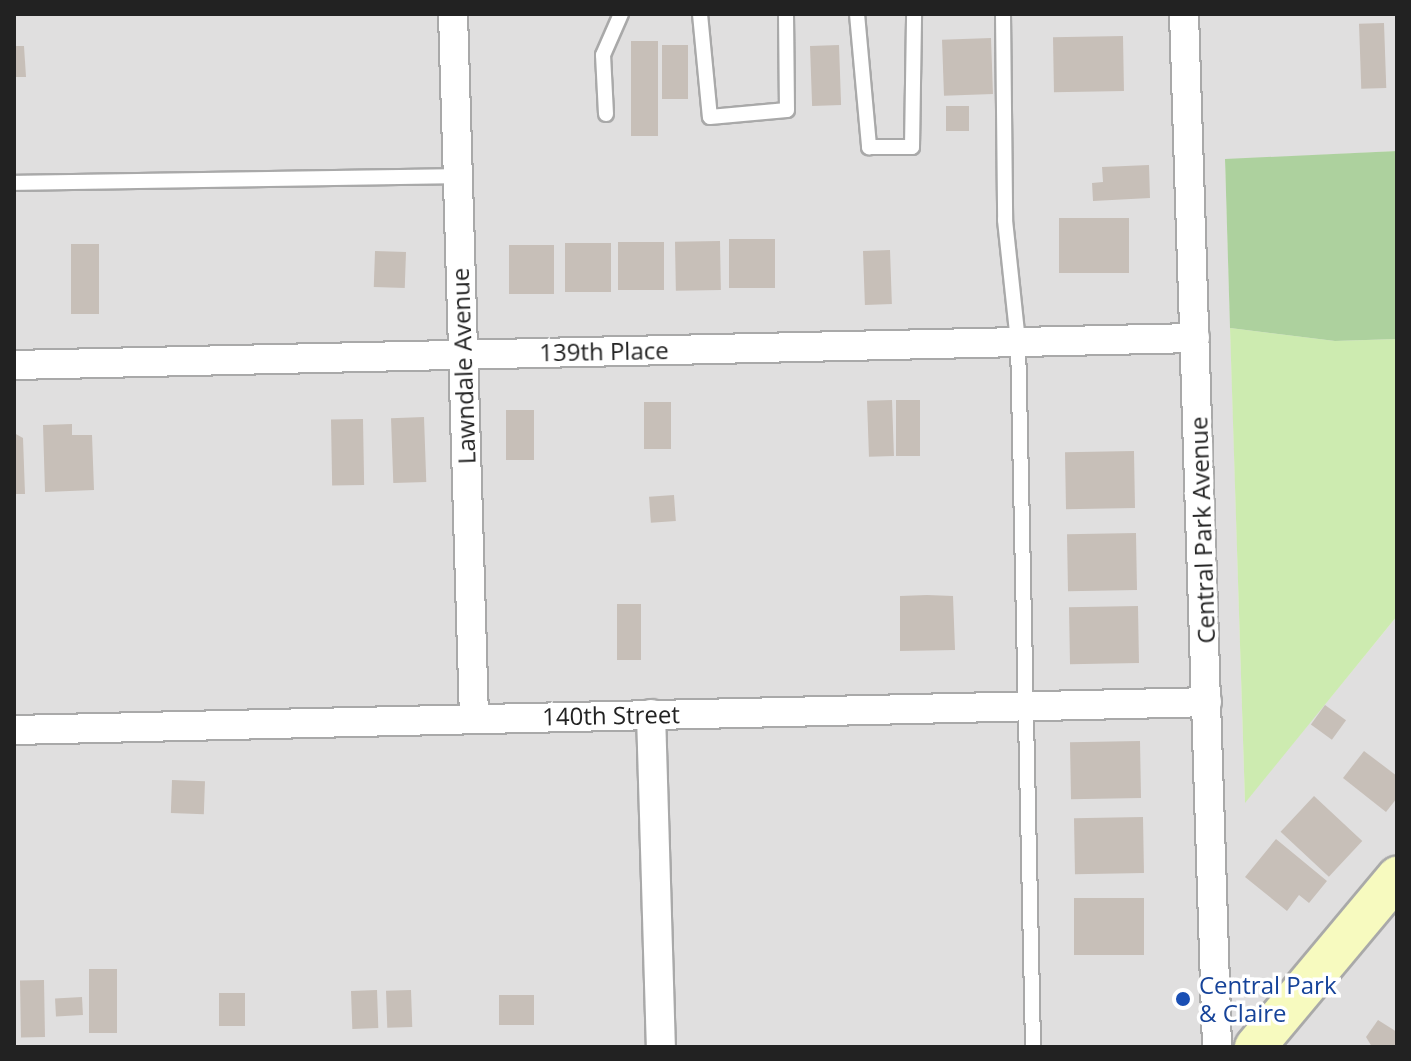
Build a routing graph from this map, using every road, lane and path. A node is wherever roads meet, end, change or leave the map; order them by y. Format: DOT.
graph roads {
  1 [pos="453,14"];
  2 [pos="621,14"];
  3 [pos="700,14"];
  4 [pos="786,14"];
  5 [pos="857,14"];
  6 [pos="914,14"];
  7 [pos="1003,14"];
  8 [pos="1184,14"];
  9 [pos="606,114"];
  10 [pos="458,176"];
  11 [pos="14,183"];
  12 [pos="1195,338"];
  13 [pos="1018,341"];
  14 [pos="463,355"];
  15 [pos="14,365"];
  16 [pos="1207,702"];
  17 [pos="1026,705"];
  18 [pos="651,714"];
  19 [pos="474,718"];
  20 [pos="14,730"];
  21 [pos="1397,877"];
  22 [pos="661,1047"];
  23 [pos="1033,1047"];
  24 [pos="1217,1047"];
  25 [pos="1255,1047"];
  1 -- 10 [label="street, Lawndale Avenue"];
  2 -- 9 [label="lane"];
  3 -- 4 [label="lane"];
  5 -- 6 [label="lane"];
  7 -- 13 [label="lane"];
  8 -- 12 [label="street, Central Park Avenue"];
  10 -- 11 [label="lane"];
  10 -- 14 [label="street, Lawndale Avenue"];
  12 -- 13 [label="street, 139th Place"];
  12 -- 16 [label="street, Central Park Avenue"];
  13 -- 14 [label="street, 139th Place"];
  13 -- 17 [label="lane"];
  14 -- 15 [label="street, 139th Place"];
  14 -- 19 [label="street, Lawndale Avenue"];
  16 -- 17 [label="street, 140th Street"];
  16 -- 24 [label="street, Central Park Avenue"];
  17 -- 18 [label="street, 140th Street"];
  17 -- 23 [label="lane"];
  18 -- 19 [label="street, 140th Street"];
  18 -- 22 [label="street"];
  19 -- 20 [label="street, 140th Street"];
  21 -- 25 [label="street"];
}
